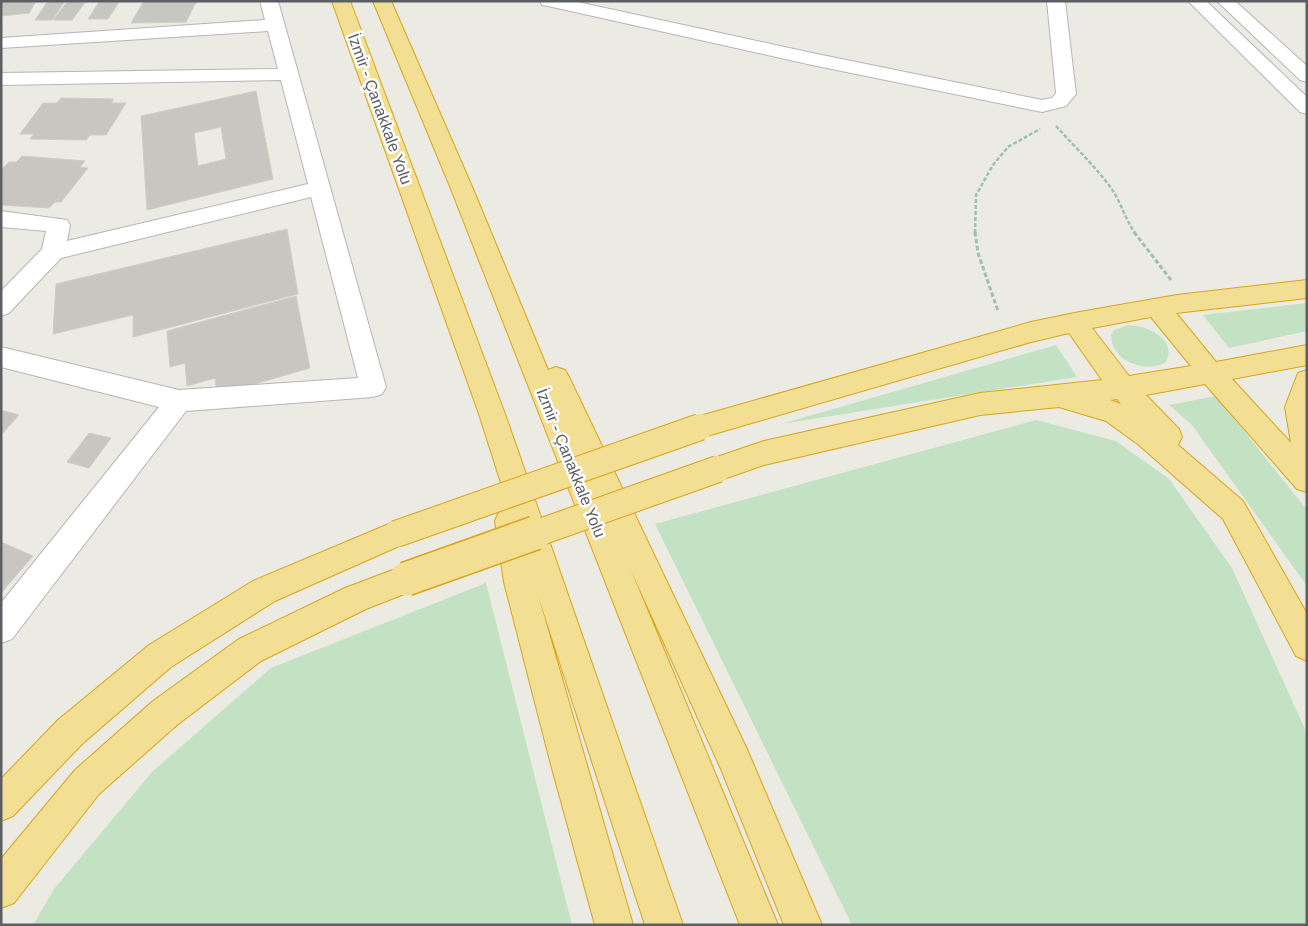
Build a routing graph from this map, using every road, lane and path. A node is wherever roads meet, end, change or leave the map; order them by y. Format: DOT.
graph roads {
  1 [pos="269,1"];
  2 [pos="341,1"];
  3 [pos="382,1"];
  4 [pos="548,1"];
  5 [pos="1056,1"];
  6 [pos="1196,1"];
  7 [pos="1225,1"];
  8 [pos="276,25"];
  9 [pos="1,43"];
  10 [pos="290,74"];
  11 [pos="1307,76"];
  12 [pos="1,79"];
  13 [pos="1059,102"];
  14 [pos="1307,108"];
  15 [pos="1054,123"];
  16 [pos="320,188"];
  17 [pos="462,189"];
  18 [pos="1,219"];
  19 [pos="53,252"];
  20 [pos="1172,281"];
  21 [pos="1307,289"];
  22 [pos="1,307"];
  23 [pos="1157,307"];
  24 [pos="998,311"];
  25 [pos="1074,322"];
  26 [pos="1307,355"];
  27 [pos="1,357"];
  28 [pos="1210,372"];
  29 [pos="1307,380"];
  30 [pos="1122,387"];
  31 [pos="1060,396"];
  32 [pos="179,401"];
  33 [pos="492,414"];
  34 [pos="1307,456"];
  35 [pos="1307,480"];
  36 [pos="1233,510"];
  37 [pos="1,628"];
  38 [pos="1307,645"];
  39 [pos="1,804"];
  40 [pos="1,890"];
  41 [pos="614,925"];
  42 [pos="664,925"];
  43 [pos="759,925"];
  44 [pos="803,925"];
  1 -- 8 [label="street"];
  2 -- 33 [label="highway, İzmir - Çanakkale Yolu"];
  3 -- 17 [label="highway, İzmir - Çanakkale Yolu"];
  4 -- 13 [label="street"];
  5 -- 13 [label="street"];
  6 -- 14 [label="street"];
  7 -- 11 [label="street"];
  8 -- 9 [label="street"];
  8 -- 10 [label="street"];
  10 -- 12 [label="street"];
  10 -- 16 [label="street"];
  13 -- 15 [label="path"];
  15 -- 20 [label="path"];
  15 -- 24 [label="path"];
  16 -- 19 [label="street"];
  16 -- 32 [label="street"];
  17 -- 43 [label="highway, İzmir - Çanakkale Yolu"];
  17 -- 44 [label="highway"];
  18 -- 19 [label="street"];
  19 -- 22 [label="street"];
  21 -- 23 [label="highway"];
  23 -- 25 [label="highway"];
  23 -- 28 [label="highway"];
  25 -- 30 [label="highway"];
  25 -- 39 [label="highway, bridge"];
  26 -- 28 [label="highway"];
  27 -- 32 [label="street"];
  28 -- 30 [label="highway"];
  28 -- 35 [label="highway"];
  29 -- 34 [label="highway"];
  30 -- 31 [label="highway"];
  30 -- 36 [label="highway"];
  31 -- 36 [label="highway"];
  31 -- 40 [label="highway, bridge"];
  32 -- 37 [label="street"];
  33 -- 41 [label="highway"];
  33 -- 42 [label="highway, İzmir - Çanakkale Yolu"];
  36 -- 38 [label="highway"];
}
